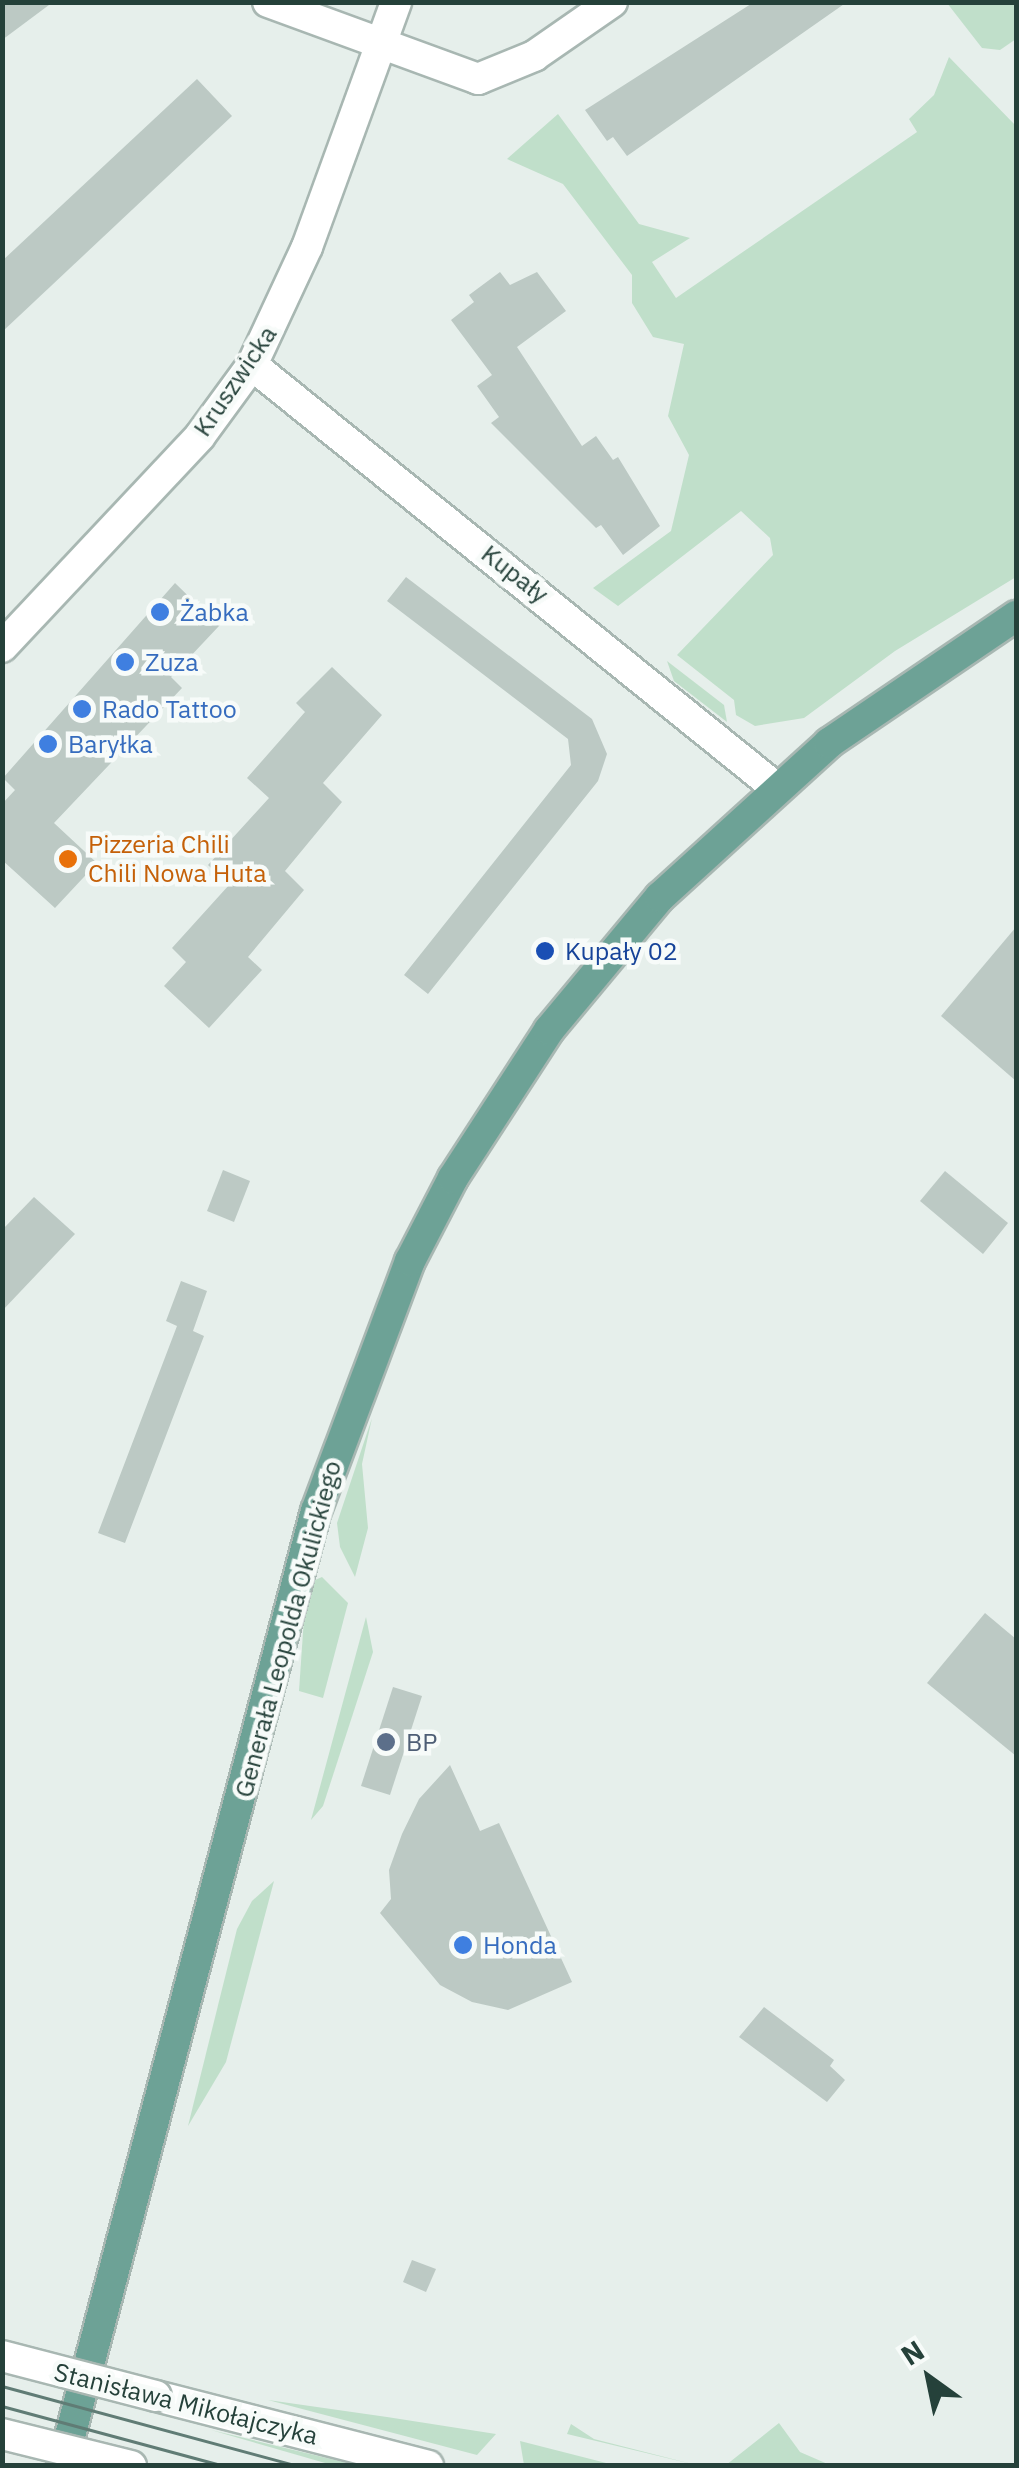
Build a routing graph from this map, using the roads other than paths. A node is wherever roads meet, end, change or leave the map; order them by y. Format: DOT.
graph roads {
  1 [pos="268,2"];
  2 [pos="396,2"];
  3 [pos="612,2"];
  4 [pos="381,43"];
  5 [pos="252,365"];
  6 [pos="1016,616"];
  7 [pos="2,647"];
  8 [pos="774,786"];
  9 [pos="2,2356"];
  10 [pos="2,2434"];
  11 [pos="62,2466"];
  12 [pos="131,2466"];
  13 [pos="428,2466"];
  1 -- 4 [label="street"];
  2 -- 4 [label="street, Kruszwicka"];
  3 -- 4 [label="street"];
  4 -- 5 [label="street, Kruszwicka"];
  5 -- 7 [label="street, Kruszwicka"];
  5 -- 8 [label="street, Kupały"];
  6 -- 8 [label="main road, Generała Leopolda Okulickiego"];
  8 -- 11 [label="main road, Generała Leopolda Okulickiego"];
  9 -- 13 [label="street, Stanisława Mikołajczyka, bridge"];
  10 -- 12 [label="street, bridge"];
}
